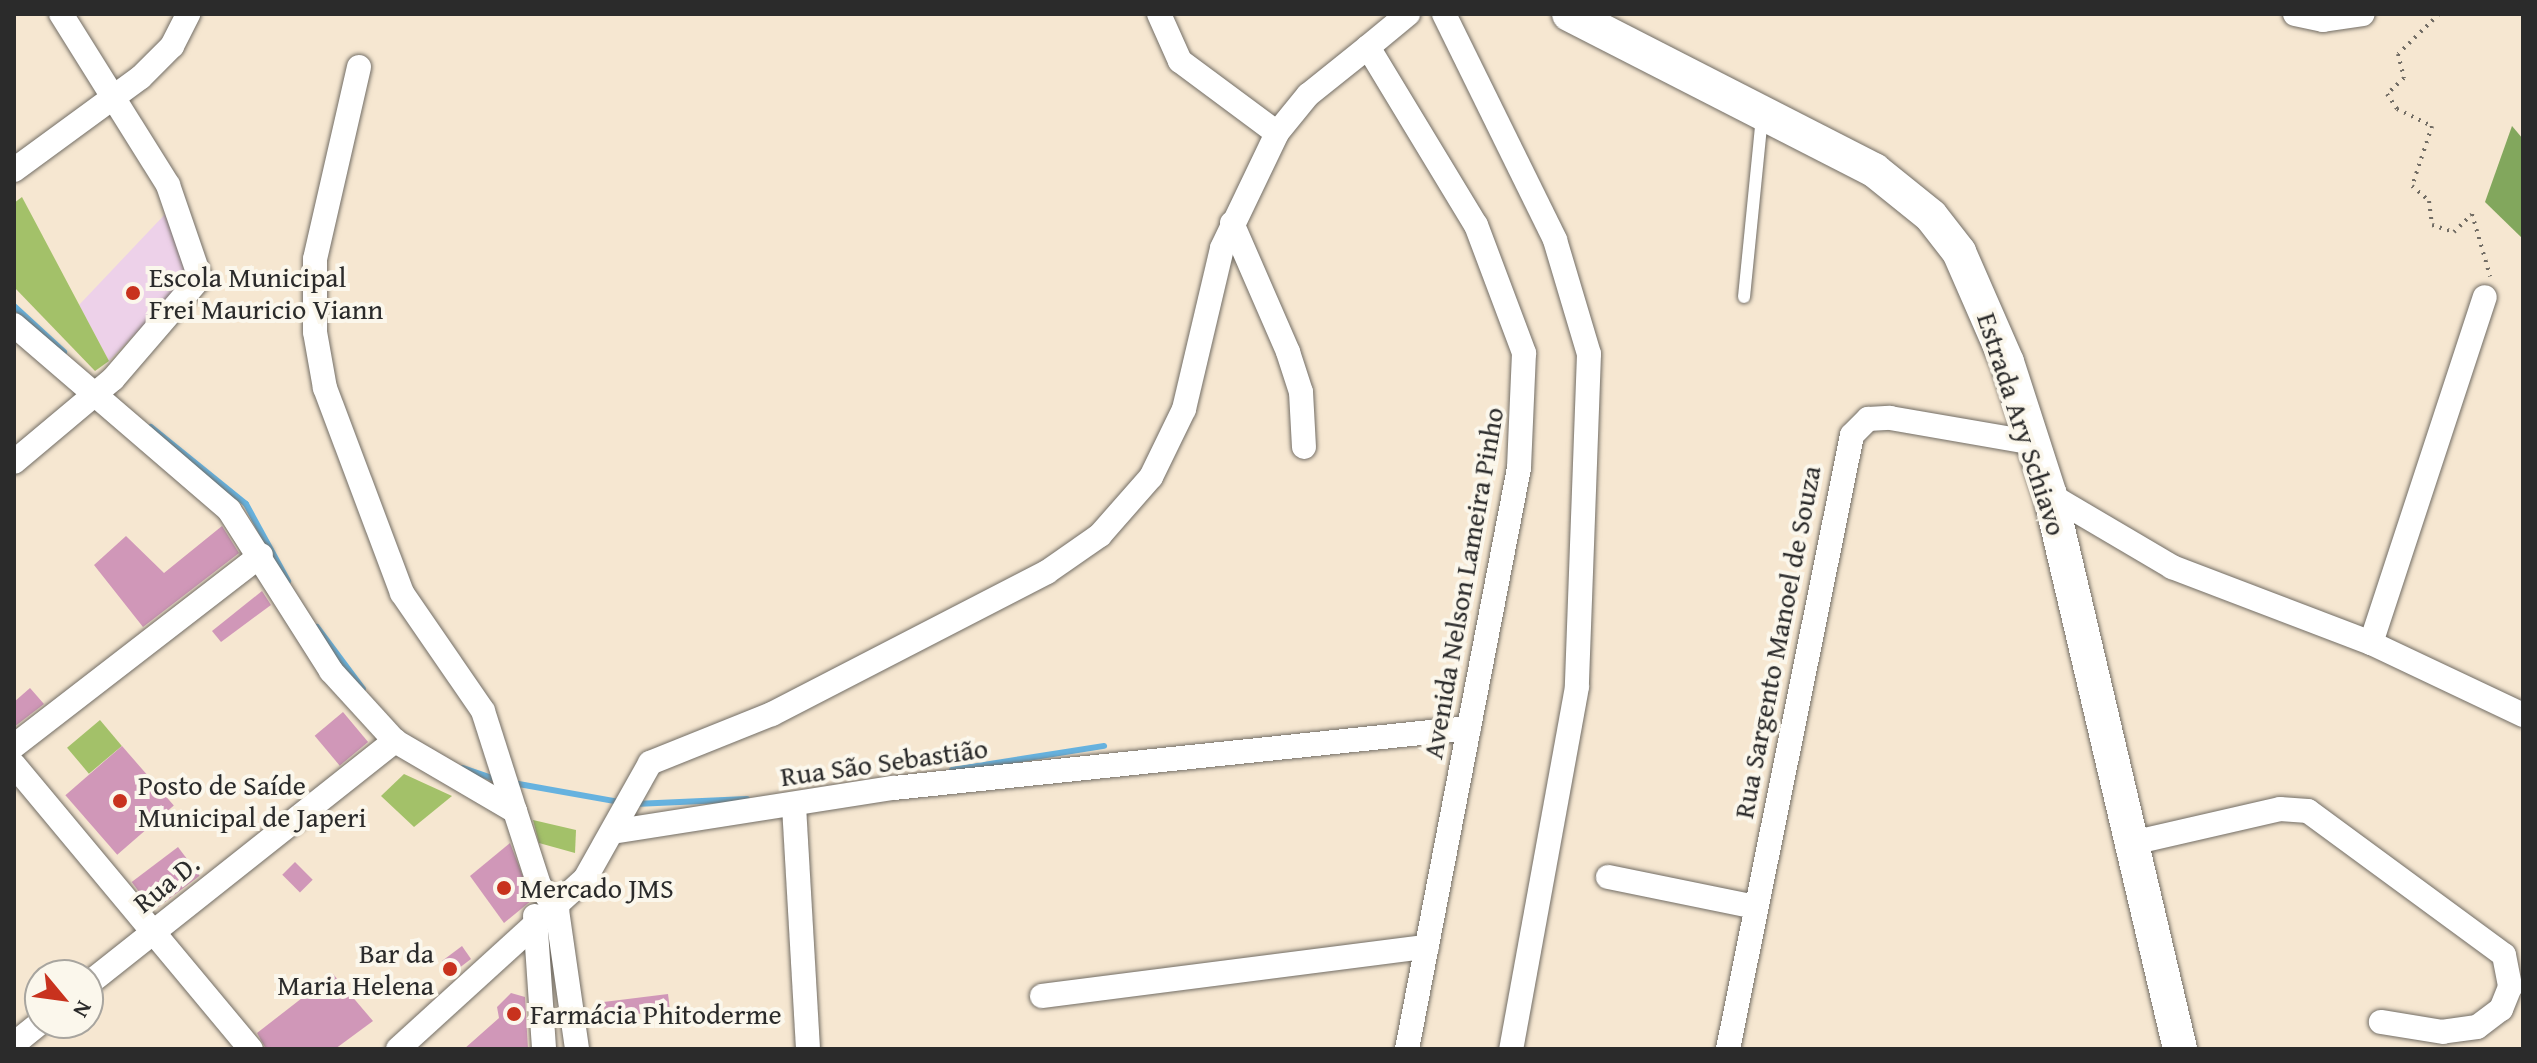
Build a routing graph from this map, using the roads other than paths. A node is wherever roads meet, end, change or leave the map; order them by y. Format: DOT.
graph roads {
  1 [pos="61,14"];
  2 [pos="188,14"];
  3 [pos="1159,14"];
  4 [pos="1408,14"];
  5 [pos="1444,14"];
  6 [pos="1569,14"];
  7 [pos="2295,14"];
  8 [pos="2355,16"];
  9 [pos="1368,47"];
  10 [pos="359,67"];
  11 [pos="116,97"];
  12 [pos="1762,112"];
  13 [pos="1277,133"];
  14 [pos="14,170"];
  15 [pos="1232,223"];
  16 [pos="1744,297"];
  17 [pos="2485,297"];
  18 [pos="14,325"];
  19 [pos="102,389"];
  20 [pos="2034,443"];
  21 [pos="1304,447"];
  22 [pos="14,462"];
  23 [pos="2050,495"];
  24 [pos="261,555"];
  25 [pos="2371,643"];
  26 [pos="2523,715"];
  27 [pos="1469,728"];
  28 [pos="395,741"];
  29 [pos="14,746"];
  30 [pos="14,765"];
  31 [pos="513,801"];
  32 [pos="794,806"];
  33 [pos="622,822"];
  34 [pos="2132,843"];
  35 [pos="1608,877"];
  36 [pos="539,885"];
  37 [pos="1756,907"];
  38 [pos="557,910"];
  39 [pos="533,929"];
  40 [pos="151,933"];
  41 [pos="1427,947"];
  42 [pos="104,971"];
  43 [pos="1042,996"];
  44 [pos="2381,1022"];
  45 [pos="251,1049"];
  46 [pos="398,1049"];
  47 [pos="544,1049"];
  48 [pos="577,1049"];
  49 [pos="808,1049"];
  50 [pos="1407,1049"];
  51 [pos="1511,1049"];
  52 [pos="1728,1049"];
  53 [pos="2180,1049"];
  1 -- 11 [label="street"];
  2 -- 11 [label="street"];
  3 -- 13 [label="street"];
  4 -- 9 [label="street"];
  5 -- 51 [label="street"];
  6 -- 12 [label="main road, Estrada Ary Schiavo"];
  7 -- 8 [label="street"];
  9 -- 13 [label="street"];
  9 -- 27 [label="street, Avenida Nelson Lameira Pinho"];
  10 -- 31 [label="street"];
  11 -- 14 [label="street"];
  11 -- 19 [label="street"];
  12 -- 16 [label="lane"];
  12 -- 20 [label="main road, Estrada Ary Schiavo"];
  13 -- 15 [label="street"];
  15 -- 21 [label="street"];
  15 -- 33 [label="street"];
  17 -- 25 [label="street"];
  18 -- 19 [label="street"];
  19 -- 22 [label="street"];
  19 -- 24 [label="street"];
  20 -- 23 [label="main road, Estrada Ary Schiavo"];
  20 -- 37 [label="street, Rua Sargento Manoel de Souza"];
  23 -- 25 [label="street"];
  23 -- 34 [label="main road, Estrada Ary Schiavo"];
  24 -- 28 [label="street"];
  24 -- 29 [label="street"];
  25 -- 26 [label="street"];
  27 -- 32 [label="street, Rua São Sebastião"];
  27 -- 41 [label="street, Avenida Nelson Lameira Pinho"];
  28 -- 31 [label="street"];
  28 -- 40 [label="street, Rua D."];
  30 -- 40 [label="street"];
  31 -- 36 [label="street"];
  32 -- 33 [label="street, Rua São Sebastião"];
  32 -- 49 [label="street"];
  33 -- 38 [label="street"];
  34 -- 44 [label="street"];
  34 -- 53 [label="main road, Estrada Ary Schiavo"];
  35 -- 37 [label="street"];
  36 -- 38 [label="street"];
  36 -- 39 [label="street"];
  37 -- 52 [label="street, Rua Sargento Manoel de Souza"];
  38 -- 39 [label="street"];
  38 -- 48 [label="street"];
  39 -- 46 [label="street"];
  39 -- 47 [label="street"];
  40 -- 42 [label="street, Rua D."];
  40 -- 45 [label="street"];
  41 -- 43 [label="street"];
  41 -- 50 [label="street, Avenida Nelson Lameira Pinho"];
}
